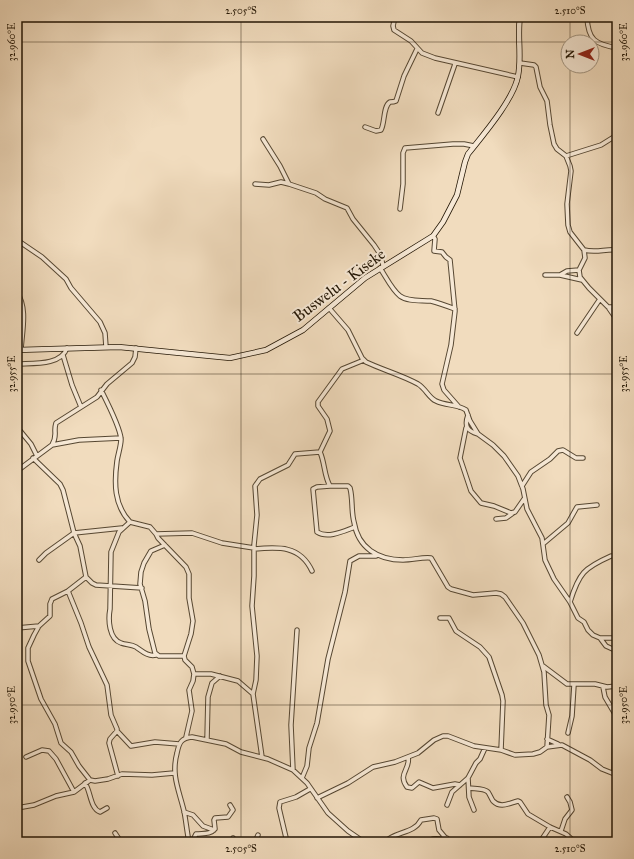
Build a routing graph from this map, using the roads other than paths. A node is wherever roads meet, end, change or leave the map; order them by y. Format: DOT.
graph roads {
  1 [pos="395,17"];
  2 [pos="520,17"];
  3 [pos="587,17"];
  4 [pos="617,48"];
  5 [pos="417,49"];
  6 [pos="520,63"];
  7 [pos="455,64"];
  8 [pos="518,77"];
  9 [pos="438,113"];
  10 [pos="365,127"];
  11 [pos="617,135"];
  12 [pos="263,139"];
  13 [pos="474,146"];
  14 [pos="566,156"];
  15 [pos="255,184"];
  16 [pos="289,184"];
  17 [pos="400,209"];
  18 [pos="433,236"];
  19 [pos="17,240"];
  20 [pos="584,250"];
  21 [pos="617,250"];
  22 [pos="382,267"];
  23 [pos="579,270"];
  24 [pos="545,275"];
  25 [pos="560,275"];
  26 [pos="582,280"];
  27 [pos="17,292"];
  28 [pos="600,299"];
  29 [pos="608,307"];
  30 [pos="617,307"];
  31 [pos="329,308"];
  32 [pos="455,309"];
  33 [pos="617,320"];
  34 [pos="577,333"];
  35 [pos="106,347"];
  36 [pos="67,348"];
  37 [pos="136,348"];
  38 [pos="19,350"];
  39 [pos="63,355"];
  40 [pos="364,360"];
  41 [pos="17,364"];
  42 [pos="102,390"];
  43 [pos="81,407"];
  44 [pos="459,407"];
  45 [pos="468,414"];
  46 [pos="17,427"];
  47 [pos="466,428"];
  48 [pos="478,434"];
  49 [pos="121,438"];
  50 [pos="52,445"];
  51 [pos="320,452"];
  52 [pos="35,457"];
  53 [pos="584,458"];
  54 [pos="17,470"];
  55 [pos="330,486"];
  56 [pos="522,486"];
  57 [pos="524,498"];
  58 [pos="597,505"];
  59 [pos="513,513"];
  60 [pos="496,519"];
  61 [pos="130,522"];
  62 [pos="355,526"];
  63 [pos="122,528"];
  64 [pos="74,532"];
  65 [pos="156,534"];
  66 [pos="543,544"];
  67 [pos="165,545"];
  68 [pos="254,549"];
  69 [pos="377,556"];
  70 [pos="611,556"];
  71 [pos="39,560"];
  72 [pos="312,571"];
  73 [pos="86,577"];
  74 [pos="111,585"];
  75 [pos="142,588"];
  76 [pos="68,591"];
  77 [pos="573,594"];
  78 [pos="567,596"];
  79 [pos="570,602"];
  80 [pos="440,618"];
  81 [pos="39,626"];
  82 [pos="17,628"];
  83 [pos="298,630"];
  84 [pos="617,633"];
  85 [pos="600,638"];
  86 [pos="617,651"];
  87 [pos="156,655"];
  88 [pos="184,656"];
  89 [pos="543,666"];
  90 [pos="552,673"];
  91 [pos="194,674"];
  92 [pos="220,676"];
  93 [pos="545,677"];
  94 [pos="574,685"];
  95 [pos="617,686"];
  96 [pos="603,687"];
  97 [pos="253,694"];
  98 [pos="117,731"];
  99 [pos="568,733"];
  100 [pos="186,737"];
  101 [pos="207,739"];
  102 [pos="547,739"];
  103 [pos="179,744"];
  104 [pos="559,745"];
  105 [pos="547,747"];
  106 [pos="485,748"];
  107 [pos="501,750"];
  108 [pos="26,757"];
  109 [pos="262,757"];
  110 [pos="408,757"];
  111 [pos="293,770"];
  112 [pos="174,773"];
  113 [pos="615,774"];
  114 [pos="118,776"];
  115 [pos="302,778"];
  116 [pos="468,778"];
  117 [pos="90,780"];
  118 [pos="85,783"];
  119 [pos="460,785"];
  120 [pos="310,788"];
  121 [pos="469,788"];
  122 [pos="74,792"];
  123 [pos="567,797"];
  124 [pos="317,798"];
  125 [pos="230,805"];
  126 [pos="447,805"];
  127 [pos="17,808"];
  128 [pos="107,808"];
  129 [pos="474,810"];
  130 [pos="184,812"];
  131 [pos="550,827"];
  132 [pos="214,830"];
  133 [pos="561,831"];
  134 [pos="115,833"];
  135 [pos="258,835"];
  136 [pos="446,838"];
  137 [pos="570,838"];
  138 [pos="617,838"];
  139 [pos="121,842"];
  140 [pos="189,842"];
  141 [pos="192,842"];
  142 [pos="255,842"];
  143 [pos="287,842"];
  144 [pos="364,842"];
  145 [pos="385,842"];
  146 [pos="427,842"];
  147 [pos="449,842"];
  148 [pos="540,842"];
  149 [pos="567,842"];
  150 [pos="575,842"];
  151 [pos="614,842"];
  1 -- 5 [label="street"];
  2 -- 6 [label="main road, Buswelu - Kiseke"];
  3 -- 4 [label="street"];
  5 -- 7 [label="street"];
  5 -- 10 [label="street"];
  6 -- 8 [label="main road, Buswelu - Kiseke"];
  6 -- 14 [label="street"];
  7 -- 8 [label="street"];
  7 -- 9 [label="street"];
  8 -- 13 [label="main road, Buswelu - Kiseke"];
  11 -- 14 [label="street"];
  12 -- 16 [label="street"];
  13 -- 17 [label="street"];
  13 -- 18 [label="main road, Buswelu - Kiseke"];
  14 -- 20 [label="street"];
  15 -- 16 [label="street"];
  16 -- 22 [label="street"];
  18 -- 22 [label="main road, Buswelu - Kiseke"];
  18 -- 32 [label="street"];
  19 -- 35 [label="street"];
  20 -- 21 [label="street"];
  20 -- 23 [label="street"];
  22 -- 31 [label="main road, Buswelu - Kiseke"];
  22 -- 32 [label="street"];
  23 -- 25 [label="street"];
  23 -- 26 [label="street"];
  24 -- 25 [label="street"];
  25 -- 26 [label="street"];
  26 -- 28 [label="street"];
  27 -- 38 [label="street"];
  28 -- 29 [label="street"];
  28 -- 34 [label="street"];
  29 -- 30 [label="street"];
  29 -- 33 [label="street"];
  31 -- 37 [label="main road, Buswelu - Kiseke"];
  31 -- 40 [label="street"];
  32 -- 44 [label="street"];
  35 -- 36 [label="main road, Buswelu - Kiseke"];
  35 -- 37 [label="main road, Buswelu - Kiseke"];
  36 -- 38 [label="main road, Buswelu - Kiseke"];
  36 -- 39 [label="street"];
  37 -- 42 [label="street"];
  39 -- 41 [label="street"];
  39 -- 43 [label="street"];
  40 -- 44 [label="street"];
  40 -- 51 [label="street"];
  42 -- 43 [label="street"];
  42 -- 49 [label="street"];
  43 -- 50 [label="street"];
  44 -- 45 [label="street"];
  45 -- 47 [label="street"];
  45 -- 48 [label="street"];
  46 -- 52 [label="street"];
  47 -- 48 [label="street"];
  47 -- 59 [label="street"];
  48 -- 56 [label="street"];
  49 -- 50 [label="street"];
  49 -- 61 [label="street"];
  50 -- 52 [label="street"];
  51 -- 55 [label="street"];
  51 -- 68 [label="street"];
  52 -- 54 [label="street"];
  52 -- 64 [label="street"];
  53 -- 56 [label="street"];
  55 -- 62 [label="street"];
  55 -- 62 [label="street"];
  56 -- 57 [label="street"];
  57 -- 59 [label="street"];
  57 -- 66 [label="street"];
  58 -- 66 [label="street"];
  59 -- 60 [label="street"];
  61 -- 63 [label="street"];
  61 -- 65 [label="street"];
  62 -- 69 [label="street"];
  63 -- 64 [label="street"];
  63 -- 74 [label="street"];
  64 -- 71 [label="street"];
  64 -- 73 [label="street"];
  65 -- 67 [label="street"];
  65 -- 68 [label="street"];
  66 -- 78 [label="street"];
  67 -- 75 [label="street"];
  67 -- 88 [label="street"];
  68 -- 72 [label="street"];
  68 -- 97 [label="street"];
  69 -- 89 [label="street"];
  69 -- 115 [label="street"];
  70 -- 77 [label="street"];
  73 -- 74 [label="street"];
  73 -- 76 [label="street"];
  74 -- 75 [label="street"];
  74 -- 87 [label="street"];
  75 -- 87 [label="street"];
  76 -- 81 [label="street"];
  76 -- 98 [label="street"];
  77 -- 78 [label="street"];
  77 -- 79 [label="street"];
  78 -- 79 [label="street"];
  79 -- 85 [label="street"];
  80 -- 107 [label="street"];
  81 -- 82 [label="street"];
  81 -- 117 [label="street"];
  83 -- 111 [label="street"];
  84 -- 85 [label="street"];
  85 -- 86 [label="street"];
  87 -- 88 [label="street"];
  88 -- 91 [label="street"];
  89 -- 90 [label="street"];
  89 -- 93 [label="street"];
  90 -- 93 [label="street"];
  90 -- 94 [label="street"];
  91 -- 92 [label="street"];
  91 -- 100 [label="street"];
  92 -- 97 [label="street"];
  92 -- 101 [label="street"];
  93 -- 102 [label="street"];
  94 -- 96 [label="street"];
  94 -- 99 [label="street"];
  95 -- 96 [label="street"];
  96 -- 113 [label="street"];
  97 -- 109 [label="street"];
  98 -- 103 [label="street"];
  98 -- 114 [label="street"];
  100 -- 101 [label="street"];
  100 -- 103 [label="street"];
  101 -- 109 [label="street"];
  102 -- 104 [label="street"];
  102 -- 105 [label="street"];
  103 -- 112 [label="street"];
  104 -- 105 [label="street"];
  104 -- 113 [label="street"];
  105 -- 107 [label="street"];
  106 -- 107 [label="street"];
  106 -- 110 [label="street"];
  106 -- 116 [label="street"];
  108 -- 122 [label="street"];
  109 -- 111 [label="street"];
  110 -- 119 [label="street"];
  110 -- 124 [label="street"];
  111 -- 115 [label="street"];
  112 -- 114 [label="street"];
  112 -- 130 [label="street"];
  114 -- 117 [label="street"];
  115 -- 120 [label="street"];
  116 -- 119 [label="street"];
  116 -- 121 [label="street"];
  117 -- 118 [label="street"];
  118 -- 122 [label="street"];
  118 -- 128 [label="street"];
  119 -- 126 [label="street"];
  120 -- 124 [label="street"];
  120 -- 143 [label="street"];
  121 -- 129 [label="street"];
  121 -- 131 [label="street"];
  122 -- 127 [label="street"];
  123 -- 133 [label="street"];
  124 -- 144 [label="street"];
  125 -- 132 [label="street"];
  130 -- 132 [label="street"];
  130 -- 140 [label="street"];
  131 -- 133 [label="street"];
  131 -- 148 [label="street"];
  132 -- 141 [label="street"];
  133 -- 137 [label="street"];
  134 -- 139 [label="street"];
  135 -- 142 [label="street"];
  136 -- 145 [label="street"];
  136 -- 146 [label="street"];
  136 -- 147 [label="street"];
  137 -- 149 [label="street"];
  137 -- 150 [label="street"];
  138 -- 151 [label="street"];
}
